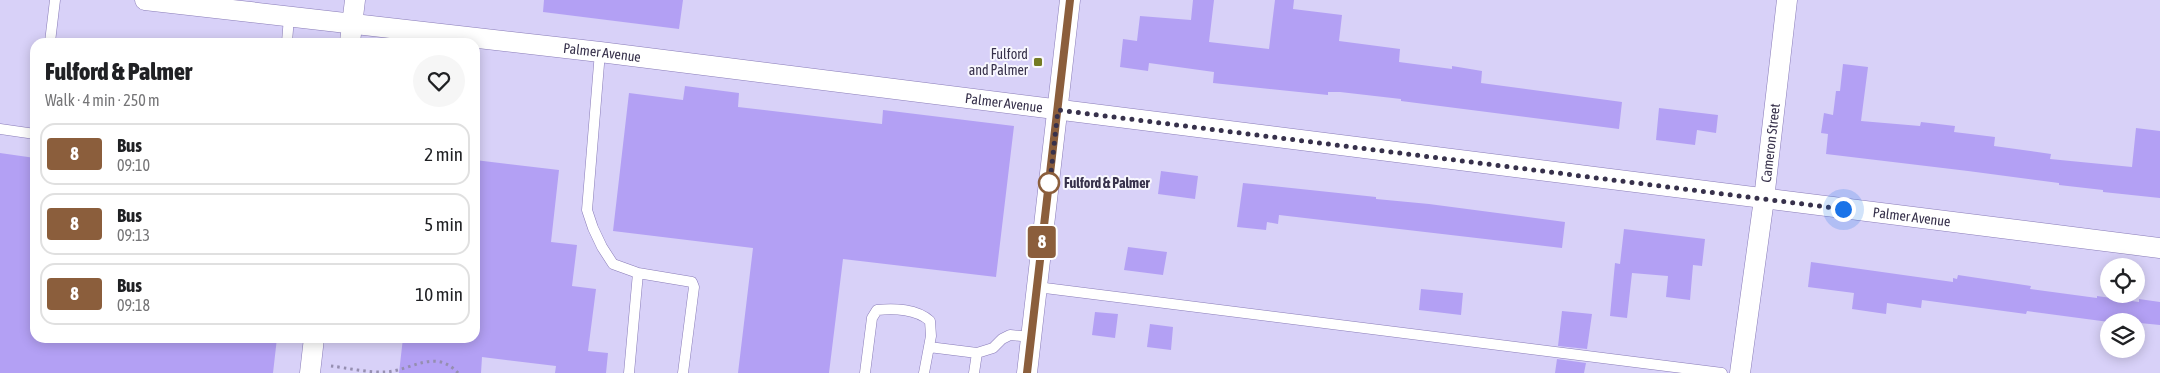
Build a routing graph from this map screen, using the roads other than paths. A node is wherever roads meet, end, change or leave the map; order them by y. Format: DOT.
graph roads {
  1 [pos="55,0"];
  2 [pos="145,0"];
  3 [pos="355,0"];
  4 [pos="1070,0"];
  5 [pos="1786,0"];
  6 [pos="290,17"];
  7 [pos="351,34"];
  8 [pos="50,38"];
  9 [pos="287,38"];
  10 [pos="406,38"];
  11 [pos="480,43"];
  12 [pos="600,52"];
  13 [pos="1058,110"];
  14 [pos="0,128"];
  15 [pos="30,133"];
  16 [pos="1764,199"];
  17 [pos="2160,248"];
  18 [pos="638,273"];
  19 [pos="1037,286"];
  20 [pos="1031,337"];
  21 [pos="313,343"];
  22 [pos="929,347"];
  23 [pos="977,353"];
  24 [pos="310,373"];
  25 [pos="629,373"];
  26 [pos="682,373"];
  27 [pos="865,373"];
  28 [pos="924,373"];
  29 [pos="974,373"];
  30 [pos="1027,373"];
  31 [pos="1722,373"];
  32 [pos="1740,373"];
  1 -- 8 [label="lane"];
  2 -- 6 [label="street, Palmer Avenue"];
  3 -- 7 [label="street"];
  4 -- 13 [label="street"];
  5 -- 16 [label="street, Cameron Street"];
  6 -- 7 [label="street, Palmer Avenue"];
  6 -- 9 [label="lane"];
  7 -- 10 [label="street, Palmer Avenue"];
  11 -- 12 [label="street, Palmer Avenue"];
  12 -- 13 [label="street, Palmer Avenue"];
  12 -- 18 [label="lane"];
  13 -- 16 [label="street, Palmer Avenue"];
  13 -- 19 [label="street"];
  14 -- 15 [label="lane"];
  16 -- 17 [label="street, Palmer Avenue"];
  16 -- 32 [label="street, Cameron Street"];
  18 -- 25 [label="lane"];
  18 -- 26 [label="lane"];
  19 -- 20 [label="street"];
  19 -- 31 [label="lane"];
  20 -- 23 [label="lane"];
  20 -- 30 [label="street"];
  21 -- 24 [label="street"];
  22 -- 23 [label="lane"];
  22 -- 27 [label="lane"];
  22 -- 28 [label="lane"];
  23 -- 29 [label="lane"];
}
